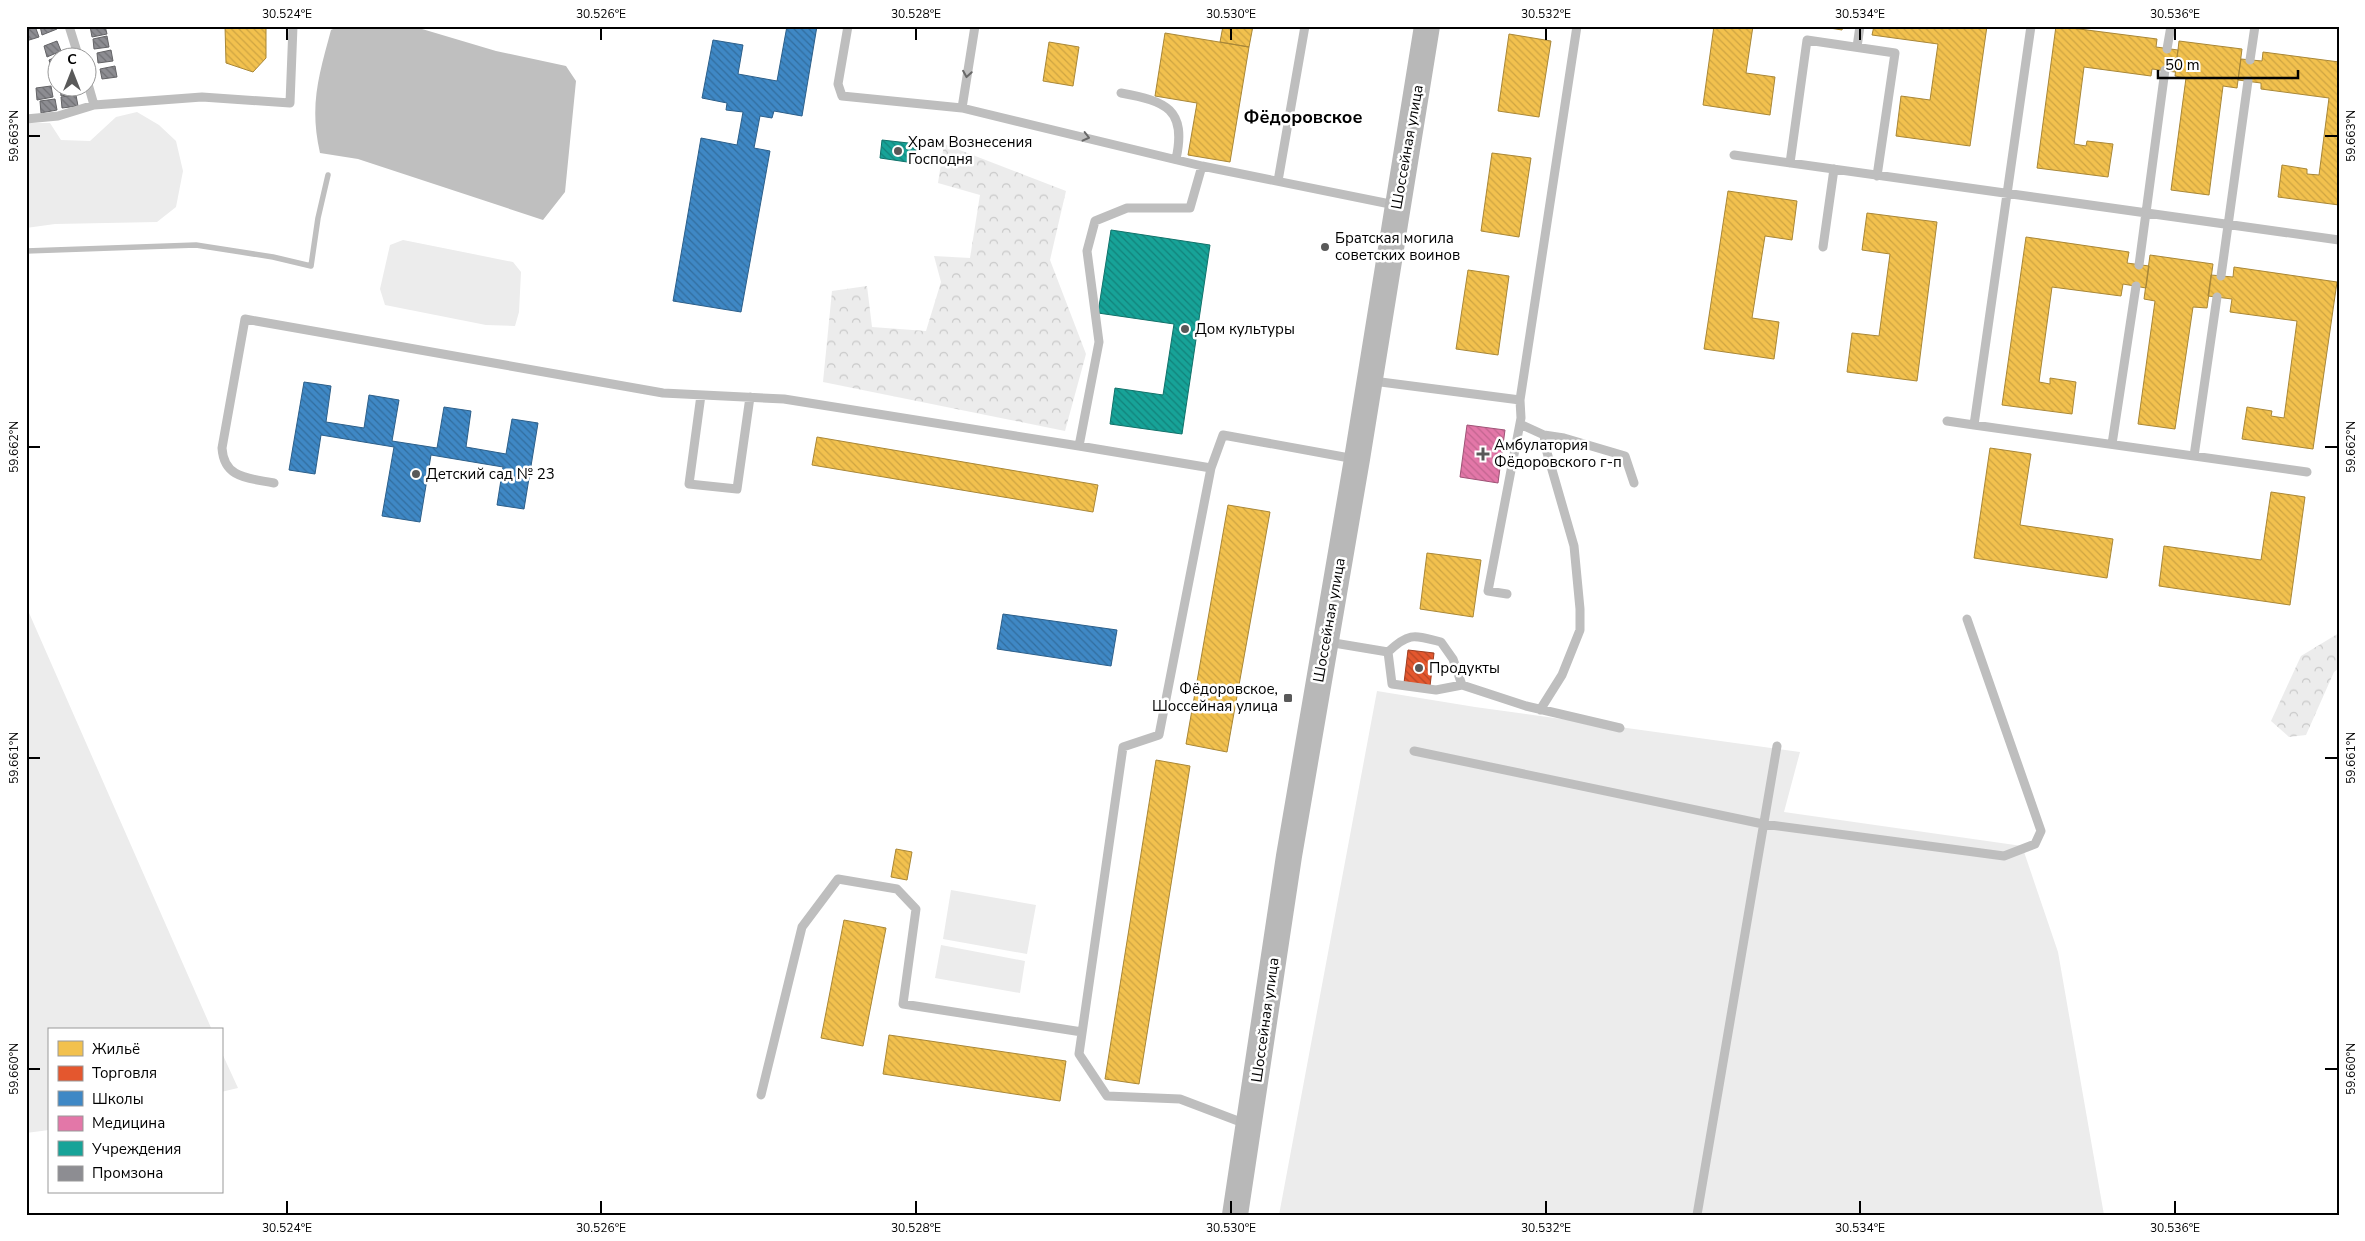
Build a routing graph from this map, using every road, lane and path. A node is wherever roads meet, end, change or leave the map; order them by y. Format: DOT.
graph roads {
  1 [pos="68,26"];
  2 [pos="293,26"];
  3 [pos="848,26"];
  4 [pos="976,26"];
  5 [pos="1305,26"];
  6 [pos="1427,26"];
  7 [pos="1577,26"];
  8 [pos="1860,26"];
  9 [pos="2031,26"];
  10 [pos="2170,26"];
  11 [pos="2255,26"];
  12 [pos="76,48"];
  13 [pos="1857,48"];
  14 [pos="2167,49"];
  15 [pos="2250,60"];
  16 [pos="2165,70"];
  17 [pos="2248,81"];
  18 [pos="1121,94"];
  19 [pos="92,98"];
  20 [pos="94,105"];
  21 [pos="962,108"];
  22 [pos="26,119"];
  23 [pos="1734,155"];
  24 [pos="1176,159"];
  25 [pos="1790,162"];
  26 [pos="1202,166"];
  27 [pos="1834,169"];
  28 [pos="1877,176"];
  29 [pos="1278,181"];
  30 [pos="2007,193"];
  31 [pos="1397,206"];
  32 [pos="2146,213"];
  33 [pos="2228,225"];
  34 [pos="2339,240"];
  35 [pos="1823,247"];
  36 [pos="2139,265"];
  37 [pos="2220,276"];
  38 [pos="2136,286"];
  39 [pos="2217,297"];
  40 [pos="1370,381"];
  41 [pos="701,395"];
  42 [pos="750,397"];
  43 [pos="1520,400"];
  44 [pos="1947,421"];
  45 [pos="1520,424"];
  46 [pos="1974,425"];
  47 [pos="1544,435"];
  48 [pos="2112,444"];
  49 [pos="1079,446"];
  50 [pos="2194,456"];
  51 [pos="1358,459"];
  52 [pos="1211,468"];
  53 [pos="2307,472"];
  54 [pos="274,483"];
  55 [pos="1634,483"];
  56 [pos="1507,594"];
  57 [pos="1967,619"];
  58 [pos="1325,642"];
  59 [pos="1388,652"];
  60 [pos="1462,685"];
  61 [pos="1540,710"];
  62 [pos="1620,728"];
  63 [pos="1777,746"];
  64 [pos="1414,751"];
  65 [pos="1763,824"];
  66 [pos="1082,1032"];
  67 [pos="761,1095"];
  68 [pos="1249,1125"];
  69 [pos="1235,1215"];
  70 [pos="1697,1215"];
  1 -- 12 [label="lane"];
  2 -- 20 [label="lane"];
  3 -- 21 [label="lane"];
  4 -- 21 [label="lane, one-way"];
  5 -- 29 [label="lane"];
  6 -- 31 [label="main road, Шоссейная улица"];
  7 -- 43 [label="lane"];
  8 -- 13 [label="lane"];
  9 -- 30 [label="lane"];
  10 -- 14 [label="lane"];
  11 -- 15 [label="lane"];
  13 -- 25 [label="lane"];
  13 -- 28 [label="lane"];
  16 -- 32 [label="lane"];
  17 -- 33 [label="lane"];
  18 -- 24 [label="lane"];
  19 -- 20 [label="lane"];
  20 -- 22 [label="lane"];
  21 -- 24 [label="lane, one-way"];
  23 -- 25 [label="lane"];
  24 -- 26 [label="lane"];
  25 -- 27 [label="lane"];
  26 -- 29 [label="lane"];
  26 -- 49 [label="lane"];
  27 -- 28 [label="lane"];
  27 -- 35 [label="lane"];
  28 -- 30 [label="lane"];
  29 -- 31 [label="lane"];
  30 -- 32 [label="lane"];
  30 -- 46 [label="lane"];
  31 -- 40 [label="main road, Шоссейная улица"];
  32 -- 33 [label="lane"];
  32 -- 36 [label="lane"];
  33 -- 34 [label="lane"];
  33 -- 37 [label="lane"];
  38 -- 48 [label="lane"];
  39 -- 50 [label="lane"];
  40 -- 43 [label="lane"];
  40 -- 51 [label="main road, Шоссейная улица"];
  41 -- 42 [label="lane"];
  41 -- 42 [label="lane"];
  41 -- 54 [label="lane"];
  42 -- 49 [label="lane"];
  43 -- 45 [label="lane"];
  44 -- 46 [label="lane"];
  45 -- 47 [label="lane"];
  45 -- 56 [label="lane"];
  46 -- 48 [label="lane"];
  47 -- 55 [label="lane"];
  47 -- 61 [label="lane"];
  48 -- 50 [label="lane"];
  49 -- 52 [label="lane"];
  50 -- 53 [label="lane"];
  51 -- 52 [label="lane"];
  51 -- 58 [label="main road, Шоссейная улица"];
  52 -- 66 [label="lane"];
  57 -- 65 [label="lane"];
  58 -- 59 [label="lane"];
  58 -- 68 [label="main road, Шоссейная улица"];
  59 -- 60 [label="lane"];
  59 -- 60 [label="lane"];
  60 -- 61 [label="lane"];
  61 -- 62 [label="lane"];
  63 -- 65 [label="lane"];
  64 -- 65 [label="lane"];
  65 -- 70 [label="lane"];
  66 -- 67 [label="lane"];
  66 -- 68 [label="lane"];
  68 -- 69 [label="main road, Шоссейная улица"];
}
